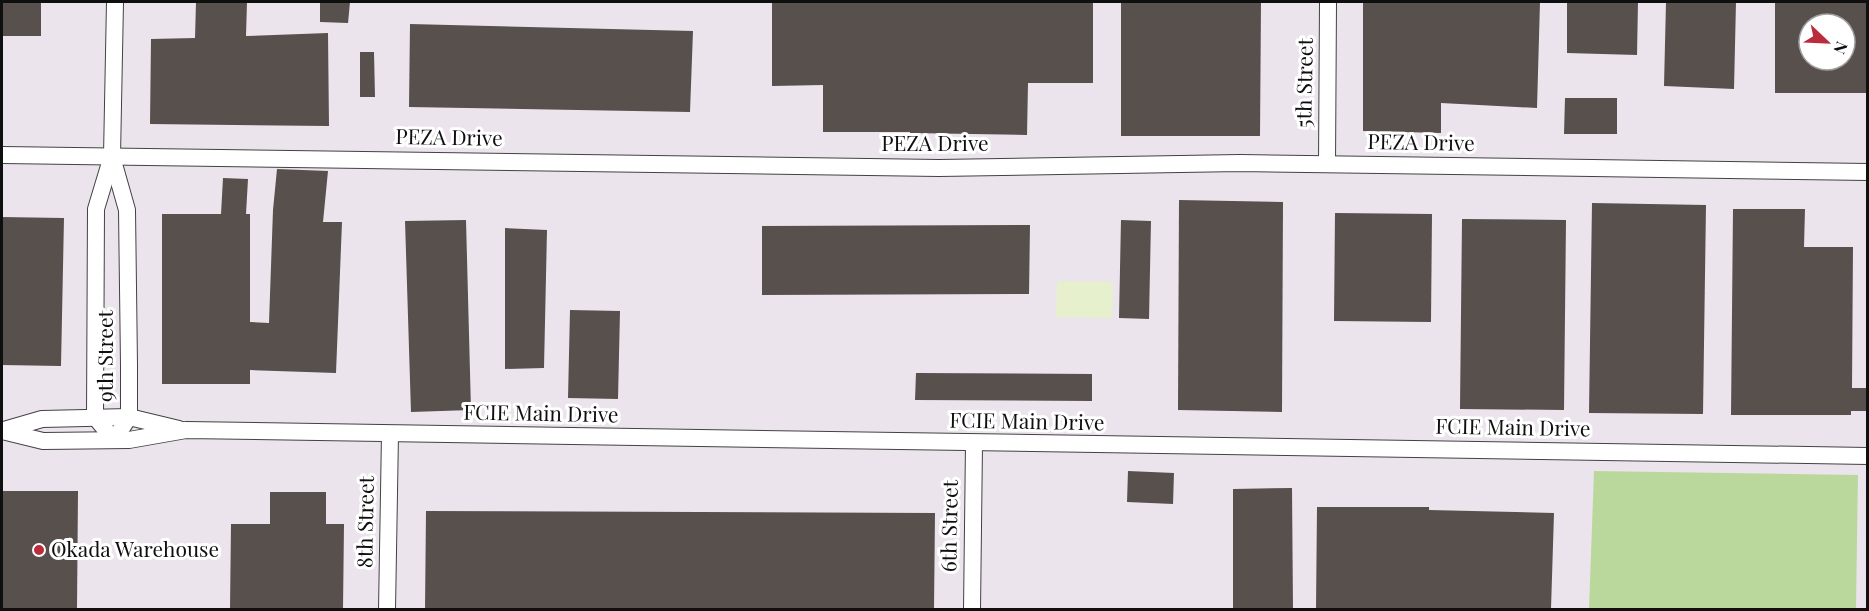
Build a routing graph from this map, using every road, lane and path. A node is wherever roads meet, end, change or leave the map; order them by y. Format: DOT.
graph roads {
  1 [pos="115,2"];
  2 [pos="1328,2"];
  3 [pos="2,155"];
  4 [pos="112,156"];
  5 [pos="1327,164"];
  6 [pos="1868,172"];
  7 [pos="95,417"];
  8 [pos="129,417"];
  9 [pos="2,430"];
  10 [pos="186,430"];
  11 [pos="390,434"];
  12 [pos="114,440"];
  13 [pos="974,444"];
  14 [pos="1868,456"];
  15 [pos="387,609"];
  16 [pos="972,609"];
  1 -- 4 [label="street, 9th Street"];
  2 -- 5 [label="street, 5th Street"];
  3 -- 4 [label="street, PEZA Drive"];
  4 -- 5 [label="street, PEZA Drive"];
  4 -- 7 [label="street, 9th Street"];
  4 -- 8 [label="street, 9th Street"];
  5 -- 6 [label="street, PEZA Drive"];
  7 -- 8 [label="street, FCIE Main Drive"];
  7 -- 9 [label="street, FCIE Main Drive"];
  7 -- 12 [label="street, 9th Street"];
  8 -- 10 [label="street, FCIE Main Drive"];
  8 -- 12 [label="street, 9th Street"];
  9 -- 12 [label="street, FCIE Main Drive"];
  10 -- 11 [label="street, FCIE Main Drive"];
  10 -- 12 [label="street, FCIE Main Drive"];
  11 -- 13 [label="street, FCIE Main Drive"];
  11 -- 15 [label="street, 8th Street"];
  13 -- 14 [label="street, FCIE Main Drive"];
  13 -- 16 [label="street, 6th Street"];
}
